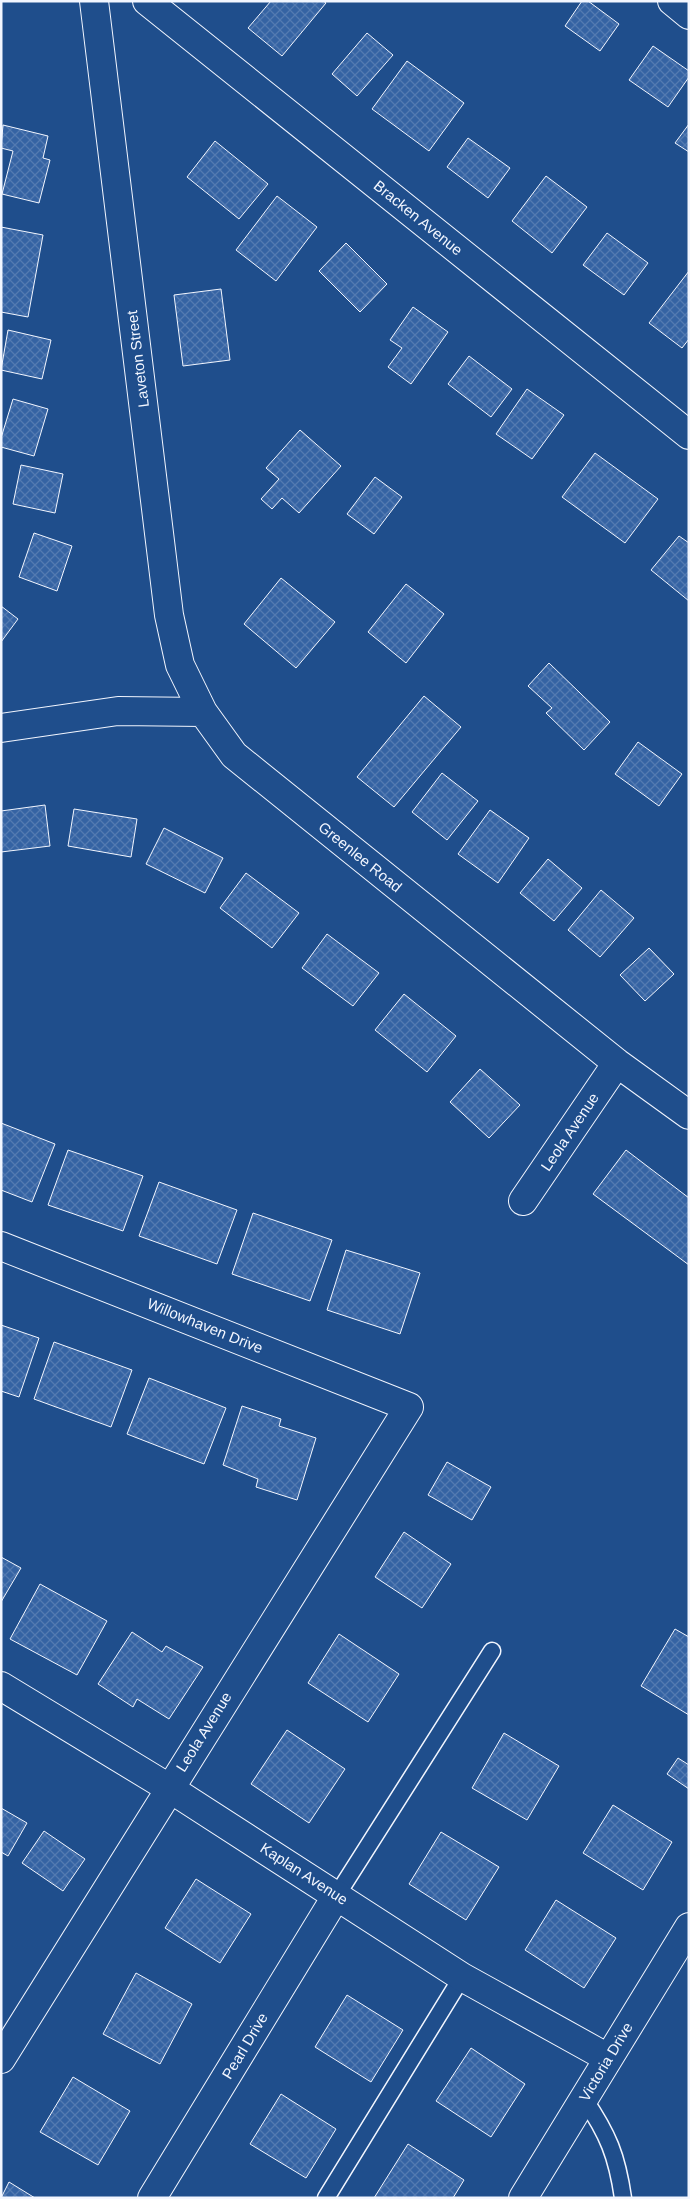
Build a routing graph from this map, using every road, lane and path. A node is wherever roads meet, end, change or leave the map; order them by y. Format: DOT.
graph roads {
  1 [pos="94,1"];
  2 [pos="147,1"];
  3 [pos="672,1"];
  4 [pos="689,15"];
  5 [pos="689,435"];
  6 [pos="203,712"];
  7 [pos="1,728"];
  8 [pos="616,1063"];
  9 [pos="689,1115"];
  10 [pos="523,1201"];
  11 [pos="1,1246"];
  12 [pos="409,1407"];
  13 [pos="492,1651"];
  14 [pos="1,1686"];
  15 [pos="170,1788"];
  16 [pos="337,1895"];
  17 [pos="689,1927"];
  18 [pos="462,1977"];
  19 [pos="608,2058"];
  20 [pos="1,2059"];
  21 [pos="584,2099"];
  22 [pos="152,2198"];
  23 [pos="326,2198"];
  24 [pos="523,2198"];
  25 [pos="623,2198"];
  1 -- 6 [label="street, Laveton Street"];
  2 -- 5 [label="street, Bracken Avenue"];
  3 -- 4 [label="street"];
  6 -- 7 [label="street"];
  6 -- 8 [label="street, Greenlee Road"];
  8 -- 9 [label="street, Greenlee Road"];
  8 -- 10 [label="street, Leola Avenue"];
  11 -- 12 [label="street, Willowhaven Drive"];
  12 -- 15 [label="street, Leola Avenue"];
  13 -- 16 [label="lane"];
  14 -- 15 [label="street, Kaplan Avenue"];
  15 -- 16 [label="street, Kaplan Avenue"];
  15 -- 20 [label="street, Leola Avenue"];
  16 -- 18 [label="street, Kaplan Avenue"];
  16 -- 22 [label="street, Pearl Drive"];
  17 -- 19 [label="street, Victoria Drive"];
  18 -- 19 [label="street, Kaplan Avenue"];
  18 -- 23 [label="lane"];
  19 -- 21 [label="street, Victoria Drive"];
  21 -- 24 [label="street, Victoria Drive"];
  21 -- 25 [label="lane"];
}
